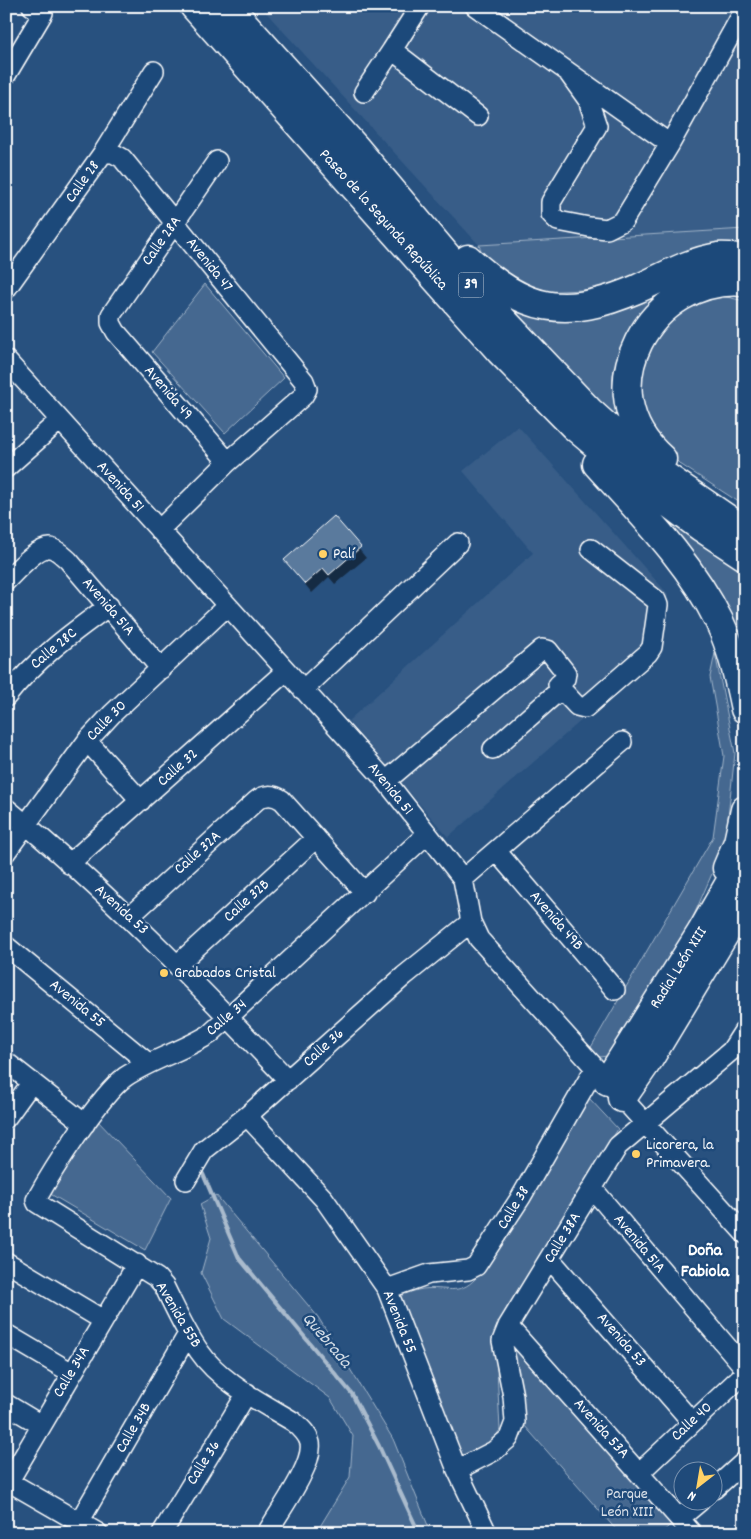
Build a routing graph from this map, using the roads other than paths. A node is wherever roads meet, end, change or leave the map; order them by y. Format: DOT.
graph roads {
  1 [pos="194,6"];
  2 [pos="228,6"];
  3 [pos="420,6"];
  4 [pos="474,6"];
  5 [pos="745,9"];
  6 [pos="38,10"];
  7 [pos="392,50"];
  8 [pos="154,70"];
  9 [pos="567,71"];
  10 [pos="6,75"];
  11 [pos="364,92"];
  12 [pos="478,116"];
  13 [pos="670,144"];
  14 [pos="354,146"];
  15 [pos="103,153"];
  16 [pos="217,161"];
  17 [pos="174,223"];
  18 [pos="745,259"];
  19 [pos="745,282"];
  20 [pos="6,289"];
  21 [pos="111,323"];
  22 [pos="500,351"];
  23 [pos="6,360"];
  24 [pos="60,420"];
  25 [pos="228,462"];
  26 [pos="6,468"];
  27 [pos="159,530"];
  28 [pos="745,530"];
  29 [pos="458,543"];
  30 [pos="590,549"];
  31 [pos="745,556"];
  32 [pos="6,581"];
  33 [pos="109,606"];
  34 [pos="227,606"];
  35 [pos="162,669"];
  36 [pos="286,671"];
  37 [pos="561,689"];
  38 [pos="303,690"];
  39 [pos="6,697"];
  40 [pos="745,709"];
  41 [pos="87,741"];
  42 [pos="622,742"];
  43 [pos="493,749"];
  44 [pos="386,781"];
  45 [pos="141,802"];
  46 [pos="6,808"];
  47 [pos="745,810"];
  48 [pos="26,825"];
  49 [pos="427,834"];
  50 [pos="316,838"];
  51 [pos="6,852"];
  52 [pos="497,852"];
  53 [pos="745,852"];
  54 [pos="70,864"];
  55 [pos="463,879"];
  56 [pos="366,893"];
  57 [pos="745,900"];
  58 [pos="129,916"];
  59 [pos="471,922"];
  60 [pos="745,928"];
  61 [pos="701,933"];
  62 [pos="6,946"];
  63 [pos="178,964"];
  64 [pos="615,990"];
  65 [pos="230,1017"];
  66 [pos="745,1029"];
  67 [pos="649,1059"];
  68 [pos="6,1062"];
  69 [pos="148,1062"];
  70 [pos="288,1080"];
  71 [pos="32,1082"];
  72 [pos="608,1082"];
  73 [pos="247,1116"];
  74 [pos="6,1118"];
  75 [pos="644,1122"];
  76 [pos="86,1124"];
  77 [pos="186,1180"];
  78 [pos="592,1188"];
  79 [pos="36,1201"];
  80 [pos="745,1234"];
  81 [pos="550,1259"];
  82 [pos="6,1262"];
  83 [pos="137,1264"];
  84 [pos="387,1289"];
  85 [pos="103,1320"];
  86 [pos="508,1326"];
  87 [pos="6,1334"];
  88 [pos="188,1334"];
  89 [pos="745,1368"];
  90 [pos="72,1373"];
  91 [pos="745,1373"];
  92 [pos="247,1393"];
  93 [pos="6,1404"];
  94 [pos="692,1422"];
  95 [pos="41,1425"];
  96 [pos="745,1461"];
  97 [pos="457,1470"];
  98 [pos="640,1472"];
  99 [pos="8,1480"];
  100 [pos="724,1480"];
  101 [pos="687,1512"];
  102 [pos="680,1518"];
  103 [pos="79,1522"];
  104 [pos="98,1533"];
  105 [pos="162,1533"];
  106 [pos="267,1533"];
  107 [pos="487,1533"];
  108 [pos="692,1533"];
  1 -- 22 [label="highway, Paseo de la Segunda República / 39"];
  2 -- 14 [label="highway, Paseo de la Segunda República / 39"];
  3 -- 7 [label="street"];
  4 -- 9 [label="street"];
  5 -- 13 [label="street"];
  6 -- 10 [label="street"];
  7 -- 11 [label="street"];
  7 -- 12 [label="street"];
  8 -- 15 [label="street, Calle 28"];
  9 -- 13 [label="street"];
  9 -- 13 [label="street"];
  14 -- 18 [label="highway"];
  14 -- 28 [label="highway, Paseo de la Segunda República / 39"];
  15 -- 17 [label="street, Avenida 47"];
  15 -- 20 [label="street, Calle 28"];
  16 -- 17 [label="street, Calle 28A"];
  17 -- 21 [label="street, Calle 28A"];
  17 -- 25 [label="street, Avenida 47"];
  19 -- 28 [label="highway"];
  21 -- 25 [label="street, Avenida 49"];
  22 -- 31 [label="highway, Paseo de la Segunda República / 39"];
  22 -- 40 [label="highway"];
  23 -- 24 [label="street, Avenida 51"];
  24 -- 26 [label="street"];
  24 -- 27 [label="street, Avenida 51"];
  25 -- 27 [label="street"];
  27 -- 34 [label="street, Avenida 51"];
  29 -- 38 [label="street"];
  30 -- 37 [label="street"];
  32 -- 33 [label="street, Avenida 51A"];
  33 -- 35 [label="street, Avenida 51A"];
  33 -- 39 [label="street, Calle 28C"];
  34 -- 35 [label="street, Calle 30"];
  34 -- 36 [label="street, Avenida 51"];
  35 -- 41 [label="street, Calle 30"];
  36 -- 38 [label="street, Avenida 51"];
  36 -- 45 [label="street, Calle 32"];
  37 -- 43 [label="street"];
  37 -- 44 [label="street"];
  38 -- 44 [label="street, Avenida 51"];
  41 -- 45 [label="street"];
  41 -- 48 [label="street, Calle 30"];
  42 -- 52 [label="street"];
  44 -- 49 [label="street, Avenida 51"];
  45 -- 54 [label="street, Calle 32"];
  46 -- 48 [label="street, Avenida 53"];
  47 -- 61 [label="highway"];
  48 -- 51 [label="street, Calle 30"];
  48 -- 54 [label="street, Avenida 53"];
  49 -- 55 [label="street, Avenida 51"];
  49 -- 56 [label="street, Calle 34"];
  50 -- 56 [label="street"];
  50 -- 58 [label="street, Calle 32A"];
  50 -- 63 [label="street, Calle 32B"];
  52 -- 55 [label="street"];
  52 -- 64 [label="street, Avenida 49B"];
  53 -- 61 [label="highway, Radial León XIII"];
  54 -- 58 [label="street, Avenida 53"];
  55 -- 59 [label="street, Avenida 51"];
  56 -- 65 [label="street, Calle 34"];
  57 -- 67 [label="highway, Radial León XIII"];
  58 -- 63 [label="street, Avenida 53"];
  59 -- 70 [label="street, Calle 36"];
  59 -- 72 [label="street, Avenida 51"];
  60 -- 67 [label="highway"];
  61 -- 72 [label="highway, Radial León XIII"];
  62 -- 69 [label="street, Avenida 55"];
  63 -- 65 [label="street, Avenida 53"];
  65 -- 69 [label="street, Calle 34"];
  65 -- 70 [label="street, Avenida 53"];
  66 -- 75 [label="street, Calle 38A"];
  67 -- 72 [label="highway, Radial León XIII"];
  68 -- 71 [label="street"];
  69 -- 76 [label="street, Calle 34"];
  70 -- 73 [label="street, Calle 36"];
  71 -- 74 [label="street"];
  71 -- 76 [label="street"];
  72 -- 75 [label="street, Avenida 51"];
  72 -- 84 [label="street, Calle 38"];
  73 -- 77 [label="street, Calle 36"];
  73 -- 84 [label="street, Avenida 55"];
  75 -- 78 [label="street, Calle 38A"];
  75 -- 80 [label="street, Avenida 51"];
  76 -- 79 [label="street, Calle 34"];
  78 -- 81 [label="street, Calle 38A"];
  78 -- 89 [label="street, Avenida 51A"];
  79 -- 83 [label="street, Avenida 55B"];
  81 -- 86 [label="street, Calle 38A"];
  81 -- 94 [label="street, Avenida 53"];
  82 -- 85 [label="street"];
  83 -- 85 [label="street, Calle 34A"];
  83 -- 88 [label="street, Avenida 55B"];
  84 -- 97 [label="street, Avenida 55"];
  85 -- 90 [label="street, Calle 34A"];
  86 -- 97 [label="street, Calle 38A"];
  86 -- 98 [label="street, Avenida 53A"];
  87 -- 90 [label="street"];
  88 -- 92 [label="street, Avenida 55B"];
  88 -- 103 [label="street, Calle 34B"];
  90 -- 95 [label="street, Calle 34A"];
  91 -- 94 [label="street, Calle 40"];
  92 -- 105 [label="street, Calle 36"];
  92 -- 106 [label="street, Avenida 55B"];
  93 -- 95 [label="street"];
  94 -- 98 [label="street, Calle 40"];
  95 -- 99 [label="street, Calle 34A"];
  96 -- 100 [label="street"];
  97 -- 107 [label="street, Avenida 55"];
  98 -- 102 [label="street, Avenida 53A"];
  99 -- 103 [label="street"];
  101 -- 102 [label="street"];
  102 -- 108 [label="street, Avenida 53A"];
  103 -- 104 [label="street"];
}
